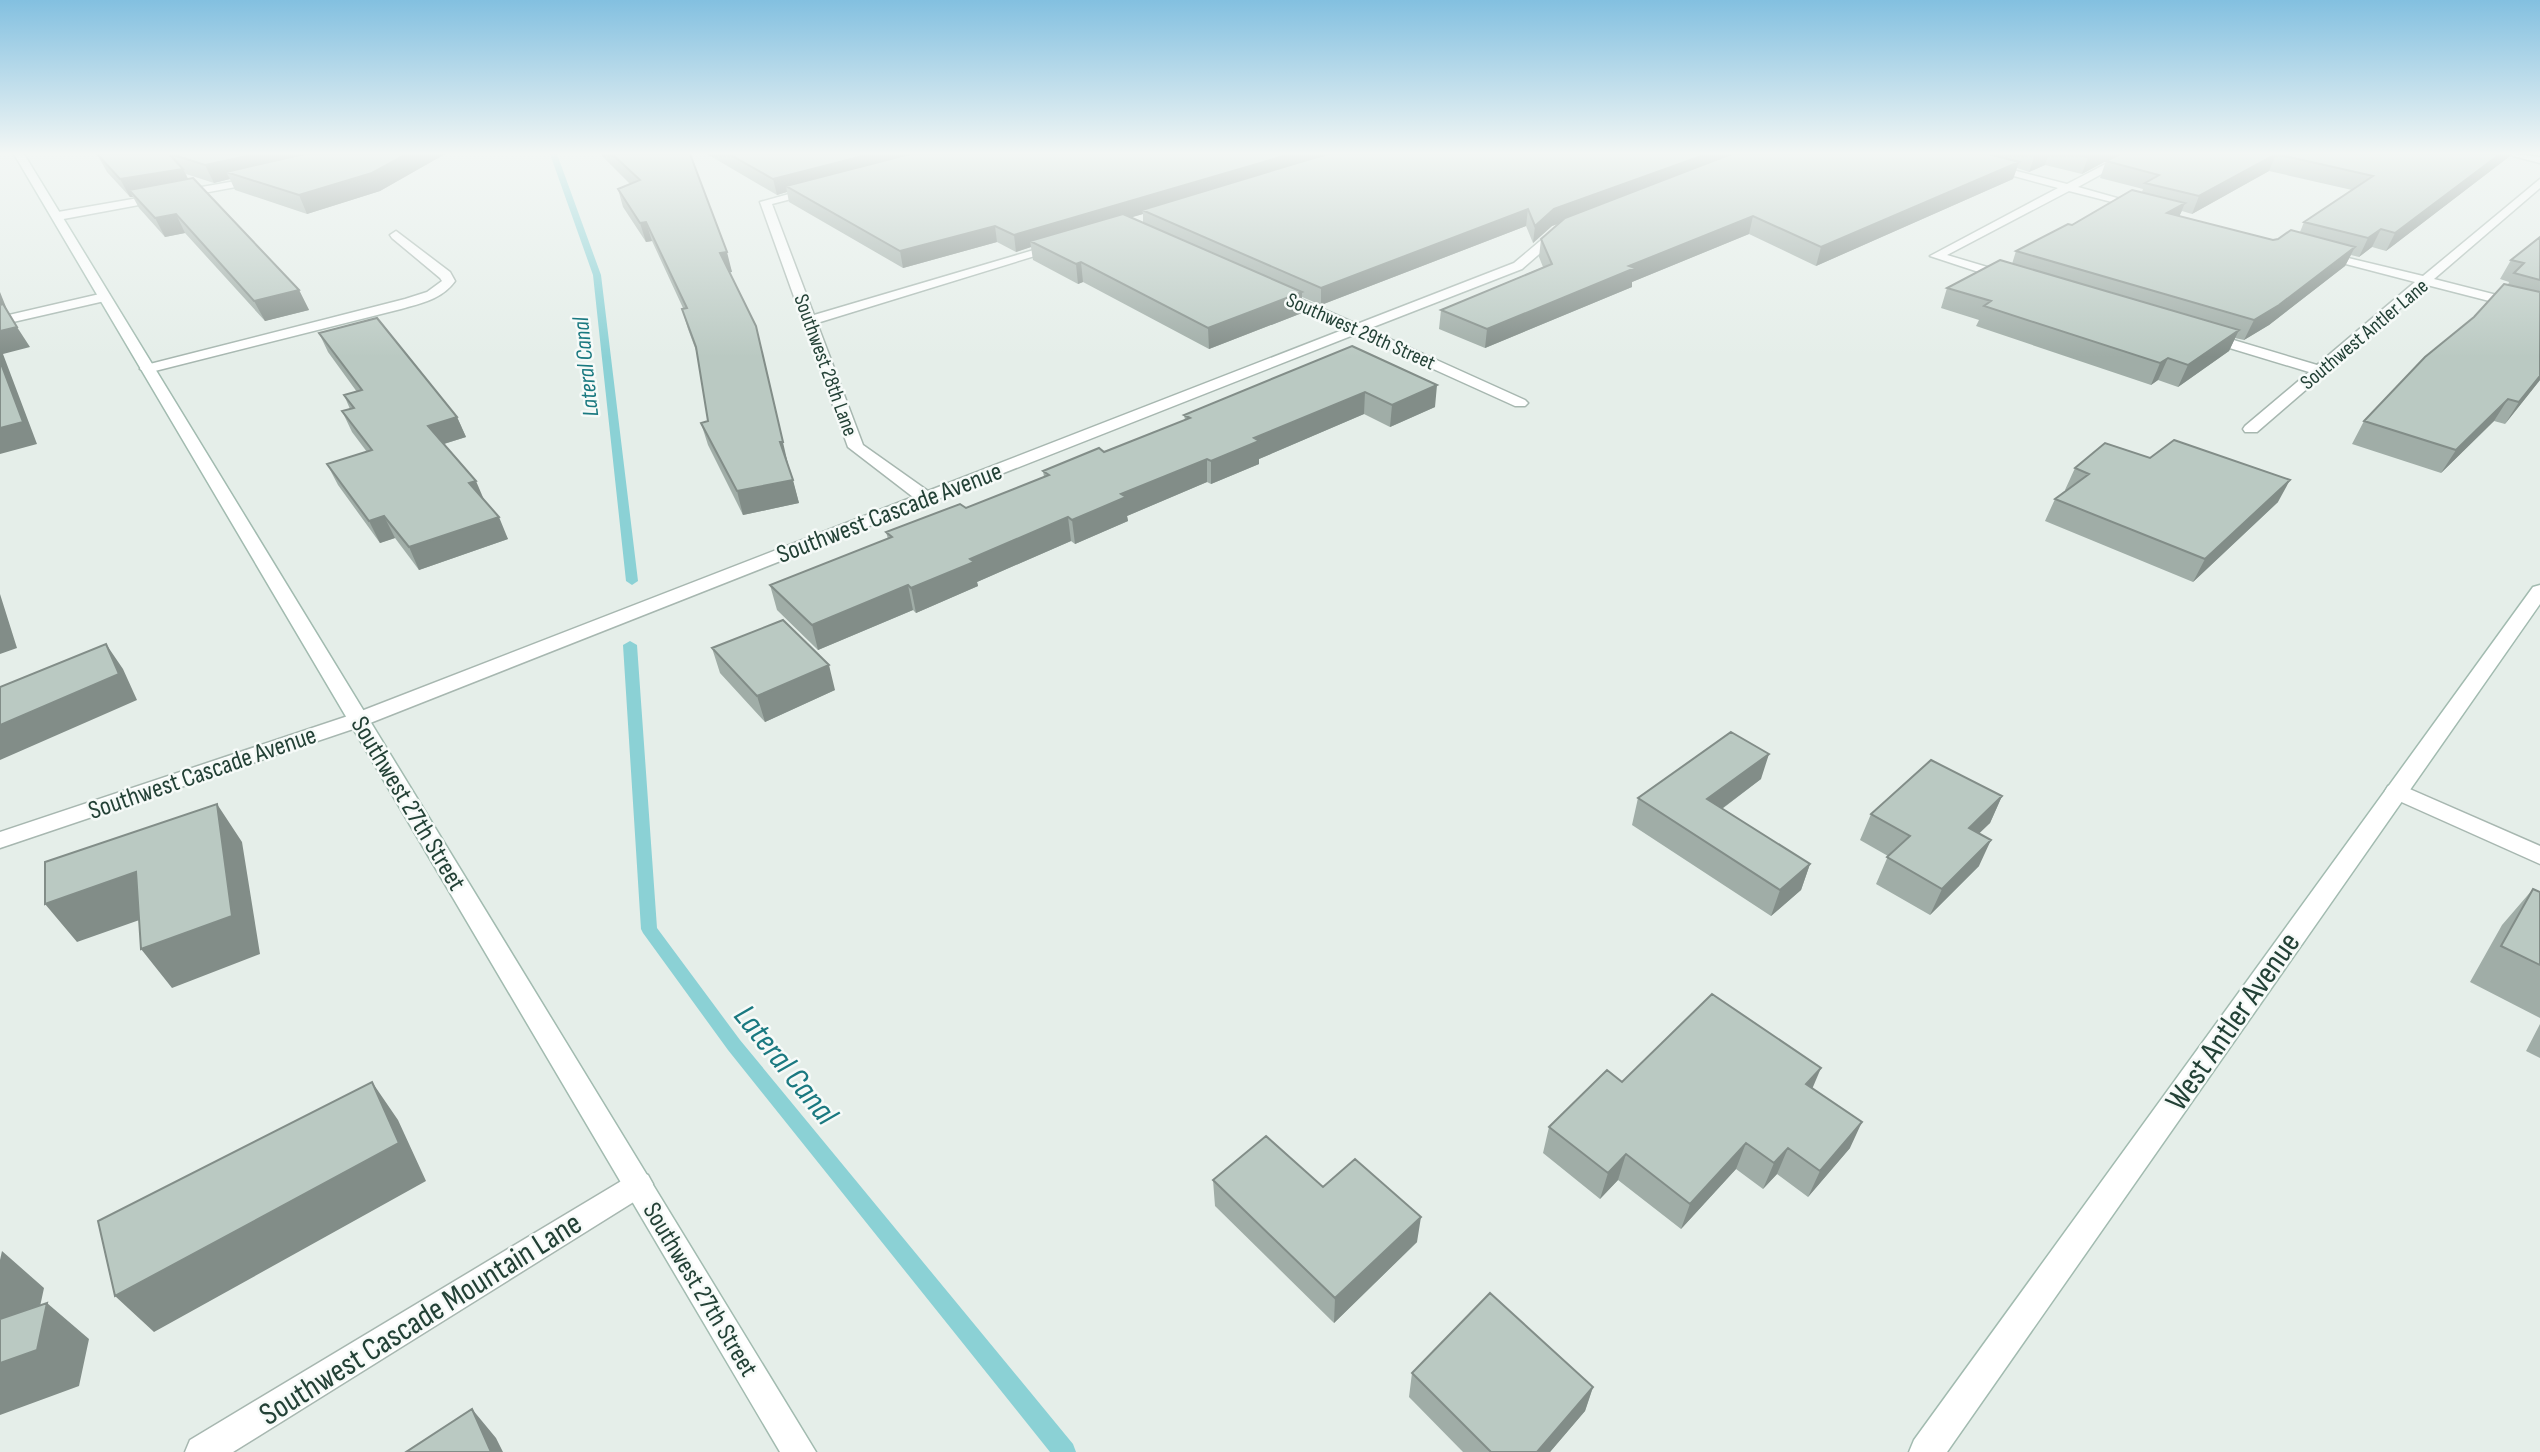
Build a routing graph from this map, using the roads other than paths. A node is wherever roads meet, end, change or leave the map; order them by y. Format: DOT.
graph roads {
  1 [pos="61,222"];
  2 [pos="773,222"];
  3 [pos="1580,222"];
  4 [pos="2002,222"];
  5 [pos="2495,222"];
  6 [pos="396,235"];
  7 [pos="1073,242"];
  8 [pos="2307,250"];
  9 [pos="2427,281"];
  10 [pos="2029,284"];
  11 [pos="1260,286"];
  12 [pos="104,297"];
  13 [pos="2540,310"];
  14 [pos="0,321"];
  15 [pos="810,321"];
  16 [pos="1357,329"];
  17 [pos="2188,331"];
  18 [pos="147,369"];
  19 [pos="2320,371"];
  20 [pos="1520,403"];
  21 [pos="2250,429"];
  22 [pos="925,497"];
  23 [pos="2540,591"];
  24 [pos="358,720"];
  25 [pos="2396,791"];
  26 [pos="0,840"];
  27 [pos="2540,856"];
  28 [pos="638,1184"];
  29 [pos="202,1452"];
  30 [pos="799,1452"];
  31 [pos="1926,1452"];
  1 -- 12 [label="street, Southwest 27th Street"];
  2 -- 15 [label="street, Southwest 28th Lane"];
  3 -- 16 [label="street, Southwest Cascade Avenue"];
  4 -- 10 [label="street"];
  5 -- 9 [label="street, Southwest Antler Lane"];
  6 -- 18 [label="street"];
  7 -- 15 [label="street"];
  8 -- 9 [label="street"];
  9 -- 13 [label="street"];
  9 -- 19 [label="street, Southwest Antler Lane"];
  11 -- 16 [label="street, Southwest 29th Street"];
  12 -- 14 [label="street"];
  12 -- 18 [label="street, Southwest 27th Street"];
  15 -- 22 [label="street, Southwest 28th Lane"];
  16 -- 20 [label="street, Southwest 29th Street"];
  16 -- 22 [label="street, Southwest Cascade Avenue"];
  17 -- 19 [label="street"];
  18 -- 24 [label="street, Southwest 27th Street"];
  19 -- 21 [label="street, Southwest Antler Lane"];
  22 -- 24 [label="street, Southwest Cascade Avenue"];
  23 -- 25 [label="street, West Antler Avenue"];
  24 -- 26 [label="street, Southwest Cascade Avenue"];
  24 -- 28 [label="street, Southwest 27th Street"];
  25 -- 27 [label="street"];
  25 -- 31 [label="street, West Antler Avenue"];
  28 -- 29 [label="street, Southwest Cascade Mountain Lane"];
  28 -- 30 [label="street, Southwest 27th Street"];
}
